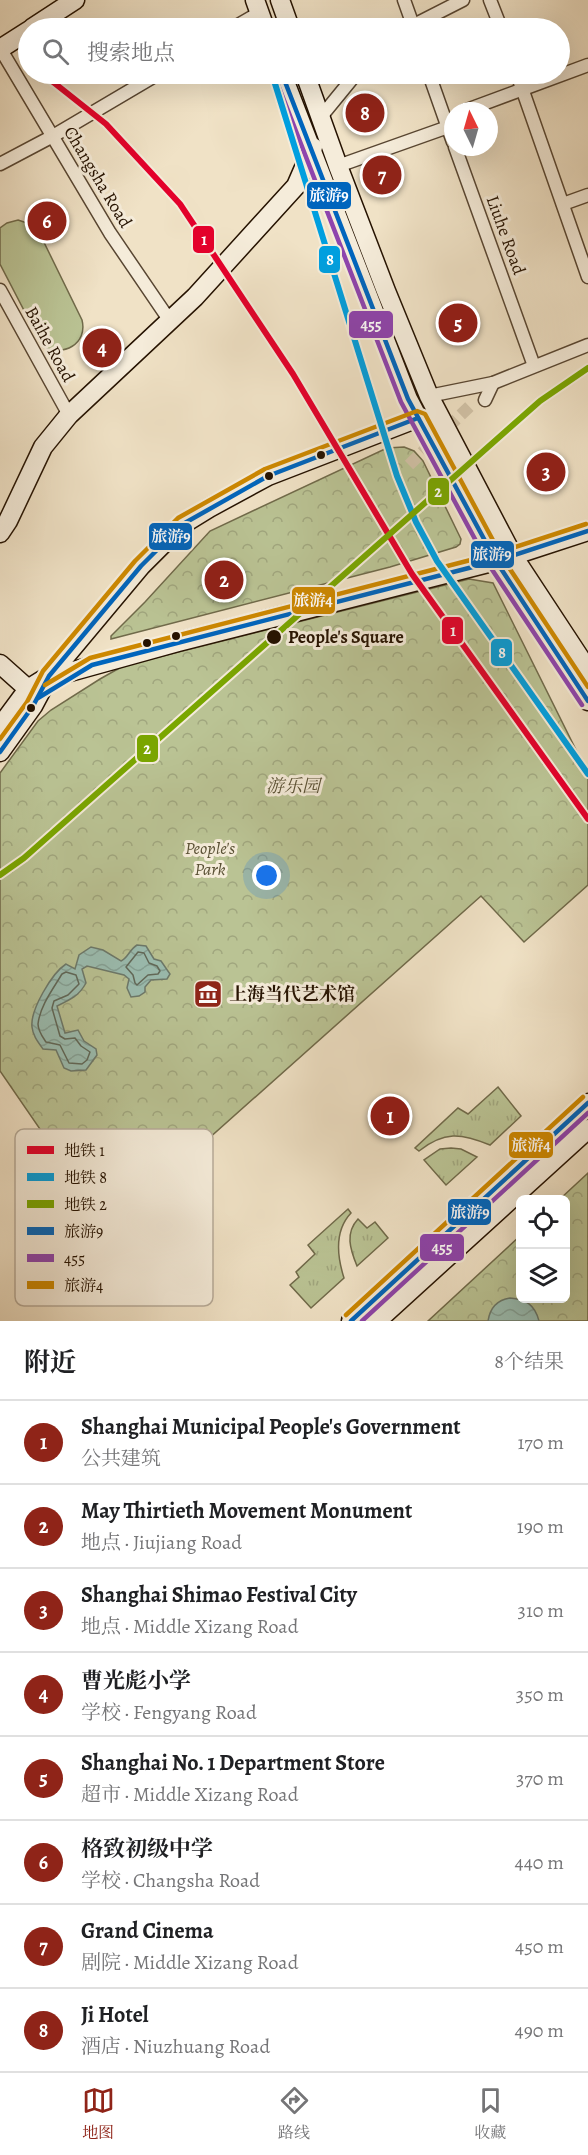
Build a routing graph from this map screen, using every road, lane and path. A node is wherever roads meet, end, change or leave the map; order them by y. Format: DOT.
graph roads {
  1 [pos="75,0"];
  2 [pos="280,0"];
  3 [pos="404,0"];
  4 [pos="463,0"];
  5 [pos="490,0"];
  6 [pos="48,18"];
  7 [pos="286,18"];
  8 [pos="409,18"];
  9 [pos="429,18"];
  10 [pos="497,18"];
  11 [pos="18,38"];
  12 [pos="0,49"];
  13 [pos="588,66"];
  14 [pos="570,72"];
  15 [pos="18,79"];
  16 [pos="21,84"];
  17 [pos="141,84"];
  18 [pos="286,84"];
  19 [pos="308,84"];
  20 [pos="348,84"];
  21 [pos="433,84"];
  22 [pos="521,84"];
  23 [pos="537,84"];
  24 [pos="523,89"];
  25 [pos="488,102"];
  26 [pos="444,110"];
  27 [pos="320,118"];
  28 [pos="444,122"];
  29 [pos="52,136"];
  30 [pos="312,153"];
  31 [pos="458,156"];
  32 [pos="0,164"];
  33 [pos="338,166"];
  34 [pos="588,195"];
  35 [pos="563,204"];
  36 [pos="588,277"];
  37 [pos="0,290"];
  38 [pos="12,315"];
  39 [pos="0,321"];
  40 [pos="170,321"];
  41 [pos="588,345"];
  42 [pos="534,366"];
  43 [pos="493,383"];
  44 [pos="429,396"];
  45 [pos="485,400"];
  46 [pos="69,415"];
  47 [pos="418,418"];
  48 [pos="588,531"];
  49 [pos="0,533"];
  50 [pos="504,558"];
  51 [pos="0,664"];
  52 [pos="92,665"];
  53 [pos="588,670"];
  54 [pos="49,676"];
  55 [pos="33,693"];
  56 [pos="588,701"];
  57 [pos="0,727"];
  58 [pos="0,752"];
  59 [pos="588,1103"];
  60 [pos="588,1129"];
  61 [pos="351,1321"];
  62 [pos="377,1321"];
  1 -- 6 [label="main road"];
  2 -- 7 [label="main road"];
  3 -- 8 [label="street"];
  4 -- 9 [label="street"];
  5 -- 10 [label="street"];
  11 -- 12 [label="main road"];
  12 -- 15 [label="street, Changsha Road"];
  13 -- 14 [label="street"];
  16 -- 29 [label="street, Changsha Road"];
  17 -- 29 [label="street"];
  18 -- 30 [label="main road"];
  19 -- 27 [label="main road"];
  20 -- 27 [label="street"];
  21 -- 26 [label="street"];
  22 -- 24 [label="street"];
  23 -- 24 [label="street"];
  24 -- 25 [label="street"];
  24 -- 35 [label="street"];
  27 -- 30 [label="main road"];
  27 -- 33 [label="main road"];
  28 -- 33 [label="street"];
  29 -- 32 [label="street"];
  29 -- 40 [label="street, Changsha Road"];
  30 -- 40 [label="main road"];
  30 -- 47 [label="main road"];
  31 -- 42 [label="street, Liuhe Road"];
  33 -- 44 [label="main road"];
  34 -- 35 [label="street"];
  35 -- 36 [label="street"];
  37 -- 38 [label="street, Baihe Road"];
  38 -- 39 [label="street"];
  38 -- 46 [label="street, Baihe Road"];
  40 -- 46 [label="main road"];
  41 -- 42 [label="street"];
  42 -- 43 [label="street"];
  43 -- 44 [label="street"];
  43 -- 45 [label="street"];
  44 -- 50 [label="main road"];
  46 -- 49 [label="main road"];
  47 -- 50 [label="main road"];
  47 -- 54 [label="main road"];
  48 -- 50 [label="main road"];
  50 -- 52 [label="main road"];
  50 -- 53 [label="main road"];
  50 -- 56 [label="main road"];
  51 -- 55 [label="main road"];
  52 -- 54 [label="main road"];
  52 -- 55 [label="main road"];
  54 -- 55 [label="main road"];
  55 -- 57 [label="main road"];
  55 -- 58 [label="main road"];
  59 -- 61 [label="main road"];
  60 -- 62 [label="main road"];
}
